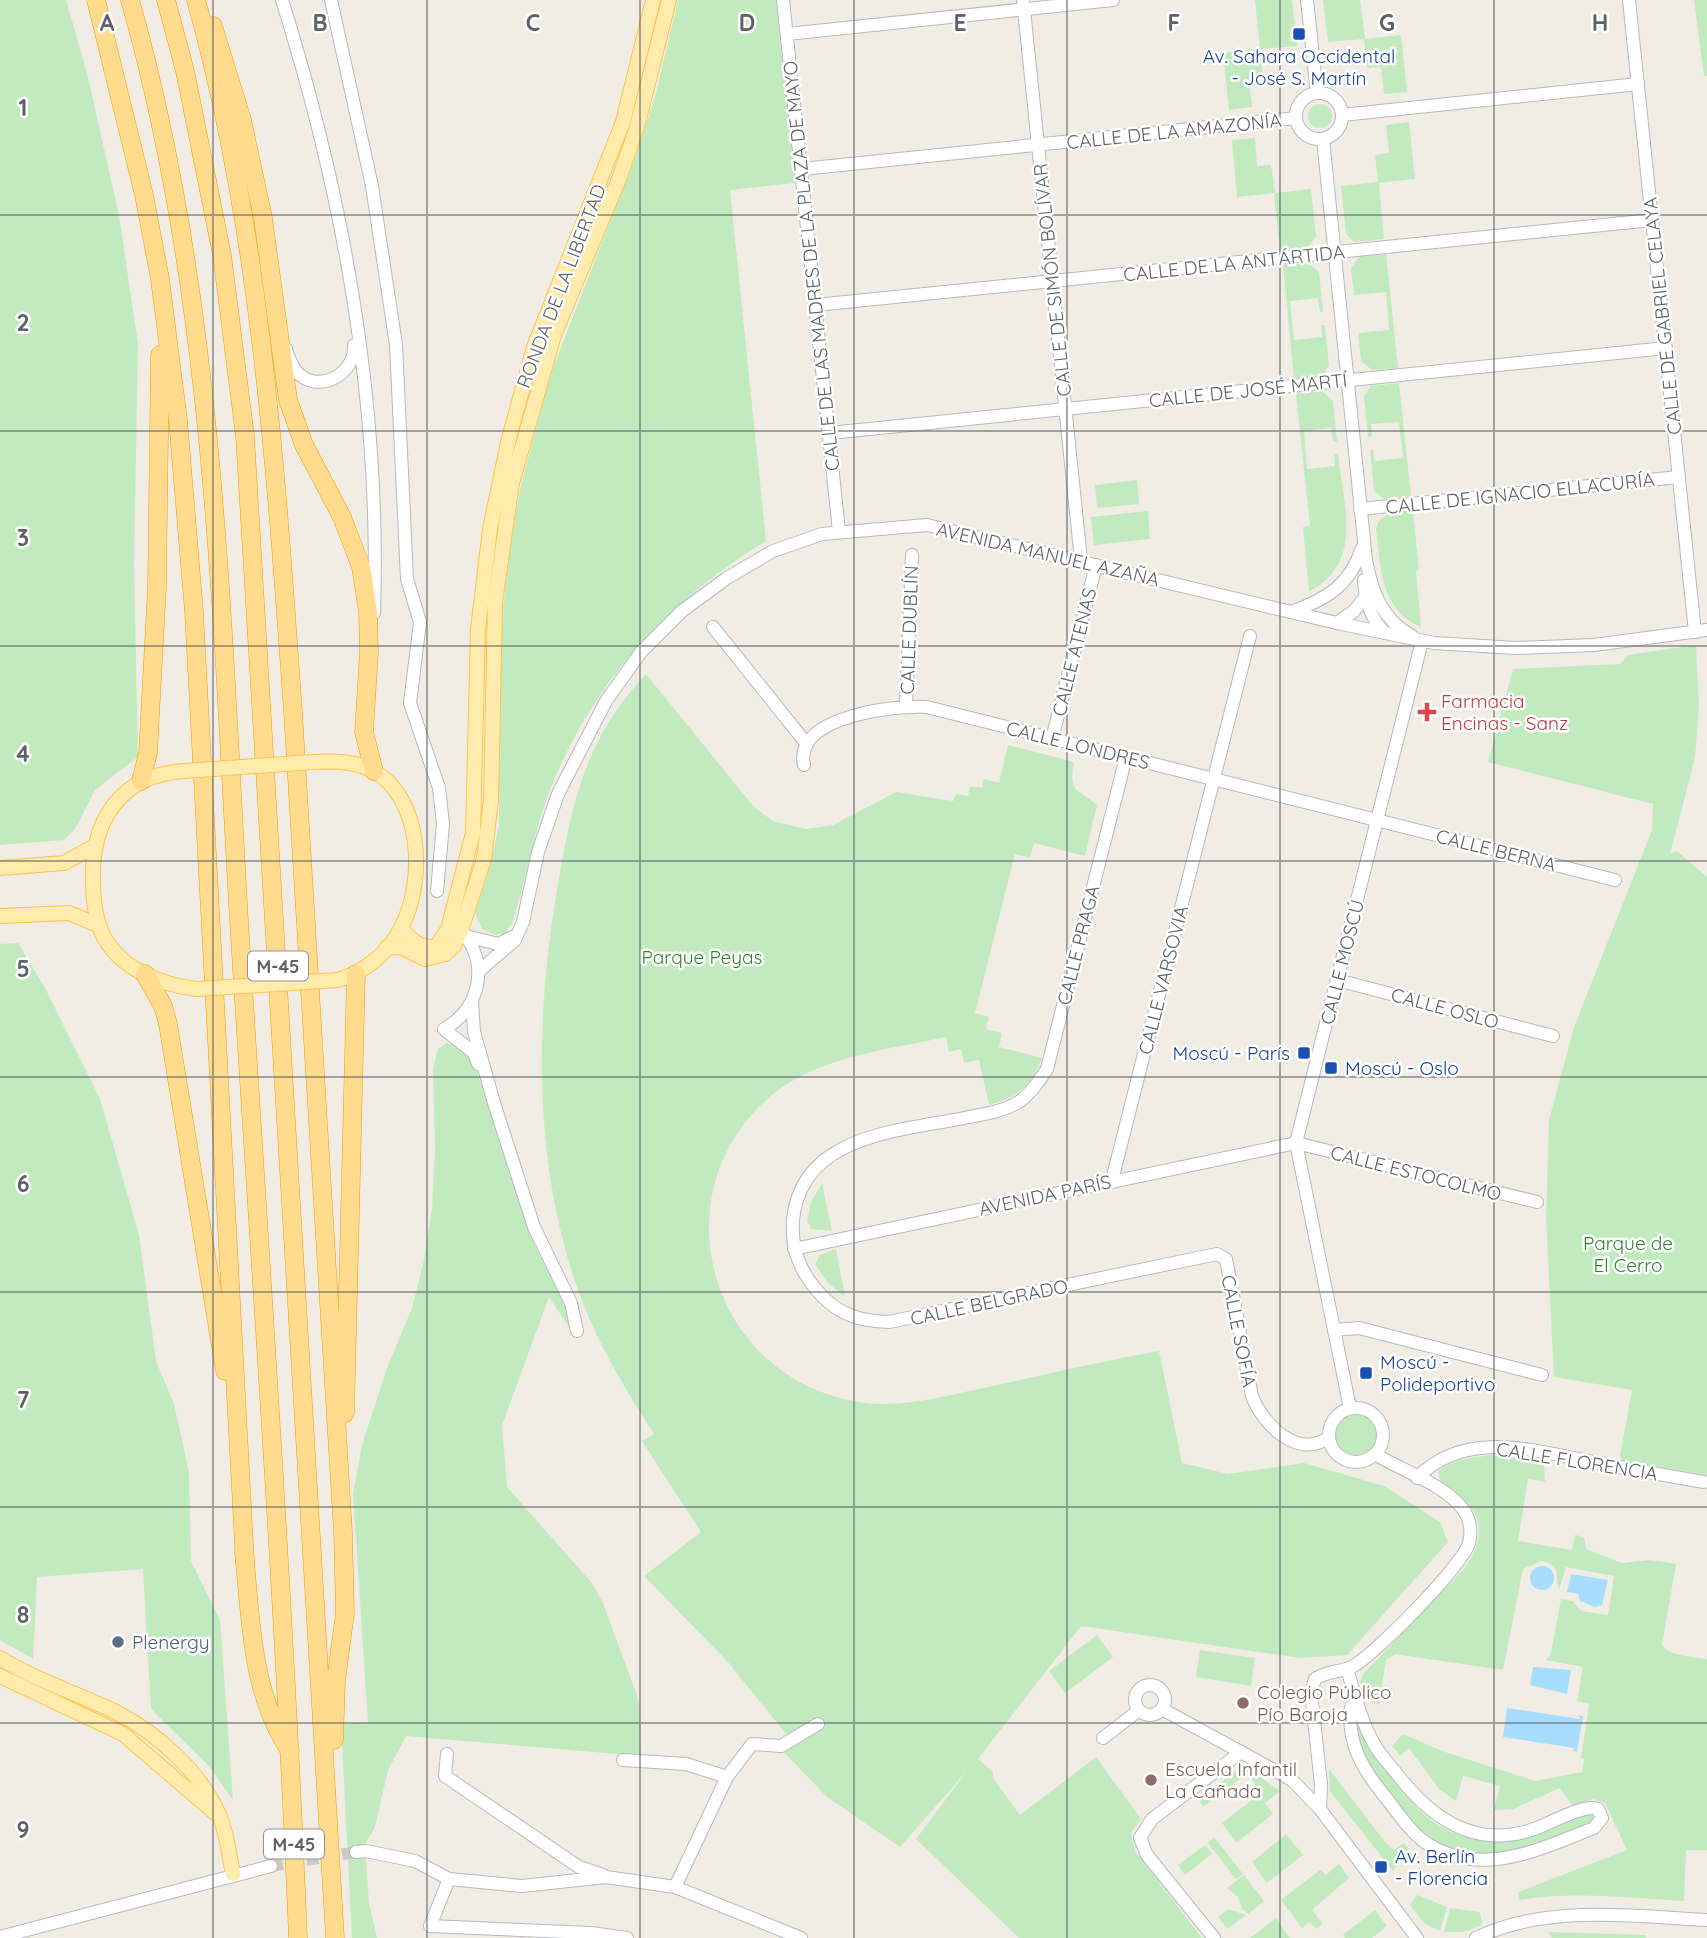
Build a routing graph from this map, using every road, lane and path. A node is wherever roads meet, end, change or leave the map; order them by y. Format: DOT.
graph roads {
  1 [pos="96,0"];
  2 [pos="130,0"];
  3 [pos="166,0"];
  4 [pos="196,0"];
  5 [pos="204,0"];
  6 [pos="282,0"];
  7 [pos="331,0"];
  8 [pos="653,0"];
  9 [pos="669,0"];
  10 [pos="783,0"];
  11 [pos="1113,0"];
  12 [pos="1307,0"];
  13 [pos="1629,0"];
  14 [pos="1023,5"];
  15 [pos="787,34"];
  16 [pos="1638,84"];
  17 [pos="1317,93"];
  18 [pos="1342,115"];
  19 [pos="1296,118"];
  20 [pos="1323,139"];
  21 [pos="1038,145"];
  22 [pos="802,169"];
  23 [pos="144,195"];
  24 [pos="1652,220"];
  25 [pos="1333,253"];
  26 [pos="1052,281"];
  27 [pos="351,292"];
  28 [pos="816,305"];
  29 [pos="277,316"];
  30 [pos="1666,348"];
  31 [pos="1346,380"];
  32 [pos="1065,409"];
  33 [pos="830,433"];
  34 [pos="1679,477"];
  35 [pos="1360,509"];
  36 [pos="839,531"];
  37 [pos="1364,541"];
  38 [pos="912,555"];
  39 [pos="1081,561"];
  40 [pos="1096,565"];
  41 [pos="1368,594"];
  42 [pos="1290,612"];
  43 [pos="1338,623"];
  44 [pos="713,626"];
  45 [pos="1701,631"];
  46 [pos="1385,633"];
  47 [pos="1250,636"];
  48 [pos="1422,641"];
  49 [pos="369,652"];
  50 [pos="905,706"];
  51 [pos="1052,739"];
  52 [pos="806,743"];
  53 [pos="1126,757"];
  54 [pos="804,765"];
  55 [pos="374,771"];
  56 [pos="1214,779"];
  57 [pos="141,781"];
  58 [pos="1377,820"];
  59 [pos="93,847"];
  60 [pos="0,868"];
  61 [pos="1615,880"];
  62 [pos="437,891"];
  63 [pos="0,916"];
  64 [pos="100,926"];
  65 [pos="401,928"];
  66 [pos="520,930"];
  67 [pos="463,933"];
  68 [pos="386,948"];
  69 [pos="479,971"];
  70 [pos="145,974"];
  71 [pos="356,974"];
  72 [pos="1337,980"];
  73 [pos="472,1002"];
  74 [pos="1553,1036"];
  75 [pos="494,1103"];
  76 [pos="1296,1143"];
  77 [pos="1112,1180"];
  78 [pos="1537,1202"];
  79 [pos="794,1249"];
  80 [pos="1217,1254"];
  81 [pos="1334,1330"];
  82 [pos="577,1332"];
  83 [pos="1542,1375"];
  84 [pos="1350,1408"];
  85 [pos="1329,1437"];
  86 [pos="1375,1454"];
  87 [pos="1417,1478"];
  88 [pos="1704,1482"];
  89 [pos="343,1532"];
  90 [pos="245,1563"];
  91 [pos="0,1658"];
  92 [pos="1347,1670"];
  93 [pos="0,1676"];
  94 [pos="1357,1703"];
  95 [pos="1162,1709"];
  96 [pos="1139,1710"];
  97 [pos="818,1724"];
  98 [pos="1103,1738"];
  99 [pos="290,1751"];
  100 [pos="1241,1752"];
  101 [pos="447,1754"];
  102 [pos="622,1760"];
  103 [pos="727,1777"];
  104 [pos="328,1786"];
  105 [pos="1320,1810"];
  106 [pos="221,1819"];
  107 [pos="356,1852"];
  108 [pos="271,1866"];
  109 [pos="233,1874"];
  110 [pos="606,1877"];
  111 [pos="449,1879"];
  112 [pos="675,1887"];
  113 [pos="1707,1920"];
  114 [pos="429,1932"];
  115 [pos="0,1937"];
  116 [pos="298,1938"];
  117 [pos="335,1938"];
  118 [pos="627,1938"];
  119 [pos="801,1938"];
  120 [pos="1214,1938"];
  121 [pos="1418,1938"];
  122 [pos="1476,1938"];
  1 -- 23 [label="highway"];
  2 -- 99 [label="highway, M-45"];
  3 -- 104 [label="highway, M-45"];
  4 -- 89 [label="highway"];
  5 -- 29 [label="highway"];
  6 -- 27 [label="street"];
  7 -- 62 [label="street"];
  8 -- 65 [label="main road, RONDA DE LA LIBERTAD"];
  9 -- 67 [label="main road, RONDA DE LA LIBERTAD"];
  10 -- 15 [label="street, CALLE DE LAS MADRES DE LA PLAZA DE MAYO"];
  11 -- 14 [label="street"];
  12 -- 17 [label="street"];
  13 -- 16 [label="street, CALLE DE GABRIEL CELAYA"];
  14 -- 15 [label="street"];
  14 -- 21 [label="street, CALLE DE SIMÓN BOLÍVAR"];
  15 -- 22 [label="street, CALLE DE LAS MADRES DE LA PLAZA DE MAYO"];
  16 -- 18 [label="street"];
  16 -- 24 [label="street, CALLE DE GABRIEL CELAYA"];
  17 -- 18 [label="street"];
  17 -- 19 [label="street"];
  18 -- 20 [label="street"];
  19 -- 20 [label="street"];
  19 -- 21 [label="street, CALLE DE LA AMAZONÍA"];
  20 -- 25 [label="street"];
  21 -- 22 [label="street, CALLE DE LA AMAZONÍA"];
  21 -- 26 [label="street, CALLE DE SIMÓN BOLÍVAR"];
  22 -- 28 [label="street, CALLE DE LAS MADRES DE LA PLAZA DE MAYO"];
  23 -- 57 [label="highway"];
  23 -- 90 [label="highway"];
  24 -- 25 [label="street, CALLE DE LA ANTÁRTIDA"];
  24 -- 30 [label="street, CALLE DE GABRIEL CELAYA"];
  25 -- 26 [label="street, CALLE DE LA ANTÁRTIDA"];
  25 -- 31 [label="street"];
  26 -- 28 [label="street, CALLE DE LA ANTÁRTIDA"];
  26 -- 32 [label="street, CALLE DE SIMÓN BOLÍVAR"];
  27 -- 29 [label="street"];
  27 -- 49 [label="street"];
  28 -- 33 [label="street, CALLE DE LAS MADRES DE LA PLAZA DE MAYO"];
  29 -- 49 [label="highway"];
  30 -- 31 [label="street, CALLE DE JOSÉ MARTÍ"];
  30 -- 34 [label="street, CALLE DE GABRIEL CELAYA"];
  31 -- 32 [label="street, CALLE DE JOSÉ MARTÍ"];
  31 -- 35 [label="street"];
  32 -- 33 [label="street, CALLE DE JOSÉ MARTÍ"];
  32 -- 39 [label="street, CALLE DE SIMÓN BOLÍVAR"];
  33 -- 36 [label="street, CALLE DE LAS MADRES DE LA PLAZA DE MAYO"];
  34 -- 35 [label="street, CALLE DE IGNACIO ELLACURÍA"];
  34 -- 45 [label="street, CALLE DE GABRIEL CELAYA"];
  35 -- 37 [label="street"];
  36 -- 39 [label="street, AVENIDA MANUEL AZAÑA"];
  36 -- 66 [label="street, AVENIDA MANUEL AZAÑA"];
  37 -- 41 [label="street"];
  37 -- 42 [label="street"];
  38 -- 50 [label="street, CALLE DUBLÍN"];
  39 -- 40 [label="street, AVENIDA MANUEL AZAÑA"];
  40 -- 42 [label="street, AVENIDA MANUEL AZAÑA"];
  40 -- 51 [label="street, CALLE ATENAS"];
  41 -- 43 [label="street"];
  41 -- 46 [label="street"];
  41 -- 48 [label="street"];
  42 -- 43 [label="street, AVENIDA MANUEL AZAÑA"];
  43 -- 46 [label="street, AVENIDA MANUEL AZAÑA"];
  44 -- 52 [label="street"];
  45 -- 48 [label="street, AVENIDA MANUEL AZAÑA"];
  46 -- 48 [label="street, AVENIDA MANUEL AZAÑA"];
  47 -- 56 [label="street, CALLE VARSOVIA"];
  48 -- 58 [label="street, CALLE MOSCÚ"];
  49 -- 55 [label="highway"];
  50 -- 51 [label="street, CALLE LONDRES"];
  50 -- 52 [label="street, CALLE LONDRES"];
  51 -- 53 [label="street, CALLE LONDRES"];
  52 -- 54 [label="street"];
  53 -- 56 [label="street, CALLE LONDRES"];
  53 -- 79 [label="street, CALLE PRAGA"];
  55 -- 57 [label="main road, M-45, bridge"];
  55 -- 65 [label="main road, M-45"];
  56 -- 58 [label="street, CALLE LONDRES"];
  56 -- 77 [label="street, CALLE VARSOVIA"];
  57 -- 59 [label="main road, M-45"];
  58 -- 61 [label="street, CALLE BERNA"];
  58 -- 72 [label="street, CALLE MOSCÚ"];
  59 -- 60 [label="main road"];
  59 -- 64 [label="main road, M-45"];
  63 -- 64 [label="main road"];
  64 -- 70 [label="main road, M-45"];
  65 -- 68 [label="main road, M-45"];
  66 -- 67 [label="street"];
  66 -- 69 [label="street, AVENIDA MANUEL AZAÑA"];
  67 -- 68 [label="main road, RONDA DE LA LIBERTAD"];
  67 -- 69 [label="street"];
  68 -- 71 [label="main road, M-45"];
  69 -- 73 [label="street"];
  70 -- 71 [label="main road, M-45, bridge"];
  70 -- 90 [label="highway"];
  71 -- 89 [label="highway"];
  72 -- 74 [label="street, CALLE OSLO"];
  72 -- 76 [label="street, CALLE MOSCÚ"];
  73 -- 75 [label="street"];
  73 -- 75 [label="street"];
  75 -- 82 [label="street"];
  76 -- 77 [label="street, AVENIDA PARÍS"];
  76 -- 78 [label="street, CALLE ESTOCOLMO"];
  76 -- 81 [label="street, CALLE MOSCÚ"];
  77 -- 79 [label="street, AVENIDA PARÍS"];
  79 -- 80 [label="street, CALLE BELGRADO"];
  80 -- 85 [label="street, CALLE SOFÍA"];
  81 -- 83 [label="street"];
  81 -- 84 [label="street, CALLE MOSCÚ"];
  84 -- 85 [label="street"];
  84 -- 86 [label="street"];
  85 -- 86 [label="street"];
  86 -- 87 [label="street"];
  87 -- 88 [label="street, CALLE FLORENCIA"];
  87 -- 92 [label="street"];
  89 -- 104 [label="highway"];
  90 -- 99 [label="highway"];
  91 -- 106 [label="main road"];
  92 -- 94 [label="street"];
  92 -- 105 [label="street"];
  93 -- 106 [label="main road"];
  94 -- 94 [label="street"];
  95 -- 96 [label="street"];
  95 -- 96 [label="street"];
  95 -- 100 [label="street"];
  96 -- 98 [label="street"];
  97 -- 103 [label="street"];
  99 -- 116 [label="highway, M-45"];
  100 -- 105 [label="street"];
  100 -- 120 [label="street"];
  101 -- 110 [label="street"];
  102 -- 103 [label="street"];
  103 -- 112 [label="street"];
  104 -- 117 [label="highway, M-45"];
  105 -- 121 [label="street"];
  106 -- 109 [label="main road"];
  107 -- 111 [label="street"];
  108 -- 109 [label="street"];
  109 -- 115 [label="street"];
  110 -- 111 [label="street"];
  110 -- 112 [label="street"];
  111 -- 114 [label="street"];
  112 -- 119 [label="street"];
  113 -- 122 [label="street"];
  114 -- 118 [label="street"];
}
